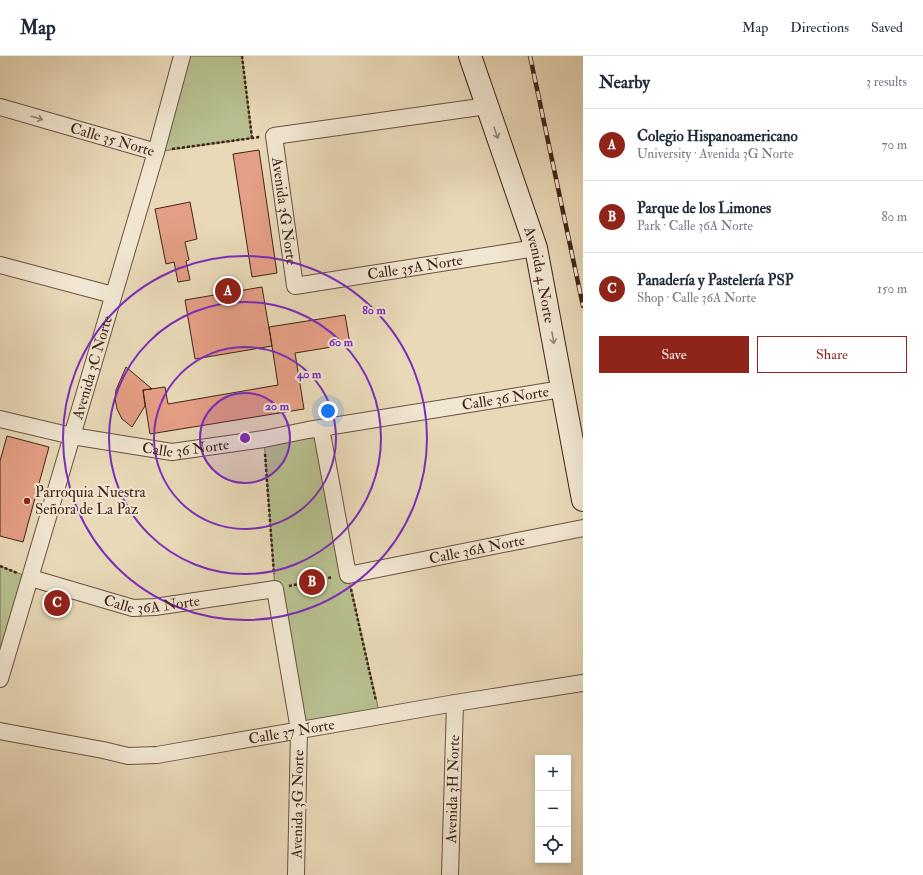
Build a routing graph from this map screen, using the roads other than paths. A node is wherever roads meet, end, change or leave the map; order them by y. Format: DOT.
graph roads {
  1 [pos="182,56"];
  2 [pos="470,56"];
  3 [pos="487,106"];
  4 [pos="0,107"];
  5 [pos="156,152"];
  6 [pos="536,248"];
  7 [pos="0,265"];
  8 [pos="295,286"];
  9 [pos="113,295"];
  10 [pos="562,388"];
  11 [pos="0,419"];
  12 [pos="321,428"];
  13 [pos="72,436"];
  14 [pos="583,500"];
  15 [pos="583,528"];
  16 [pos="30,578"];
  17 [pos="276,590"];
  18 [pos="0,679"];
  19 [pos="583,683"];
  20 [pos="455,703"];
  21 [pos="299,730"];
  22 [pos="0,731"];
  23 [pos="296,875"];
  24 [pos="450,875"];
  1 -- 5 [label="street, Avenida 3C Norte"];
  2 -- 3 [label="main road, Avenida 4 Norte"];
  3 -- 6 [label="main road, Avenida 4 Norte, one-way"];
  3 -- 8 [label="street, Avenida 3G Norte"];
  4 -- 5 [label="street, Calle 35 Norte, one-way"];
  5 -- 9 [label="street, Avenida 3C Norte"];
  6 -- 8 [label="street, Calle 35A Norte"];
  6 -- 10 [label="main road, Avenida 4 Norte, one-way"];
  7 -- 9 [label="street"];
  9 -- 13 [label="street, Avenida 3C Norte"];
  10 -- 12 [label="street, Calle 36 Norte"];
  10 -- 14 [label="main road, Avenida 4 Norte"];
  11 -- 13 [label="street, Calle 36 Norte"];
  12 -- 13 [label="street, Calle 36 Norte"];
  12 -- 15 [label="street, Calle 36A Norte"];
  13 -- 16 [label="street, Avenida 3C Norte"];
  16 -- 17 [label="street, Calle 36A Norte"];
  16 -- 18 [label="street, Avenida 3C Norte"];
  17 -- 21 [label="street, Avenida 3G Norte"];
  19 -- 20 [label="street, Calle 37 Norte"];
  20 -- 21 [label="street, Calle 37 Norte"];
  20 -- 24 [label="street, Avenida 3H Norte"];
  21 -- 22 [label="street, Calle 37 Norte"];
  21 -- 23 [label="street, Avenida 3G Norte"];
}
